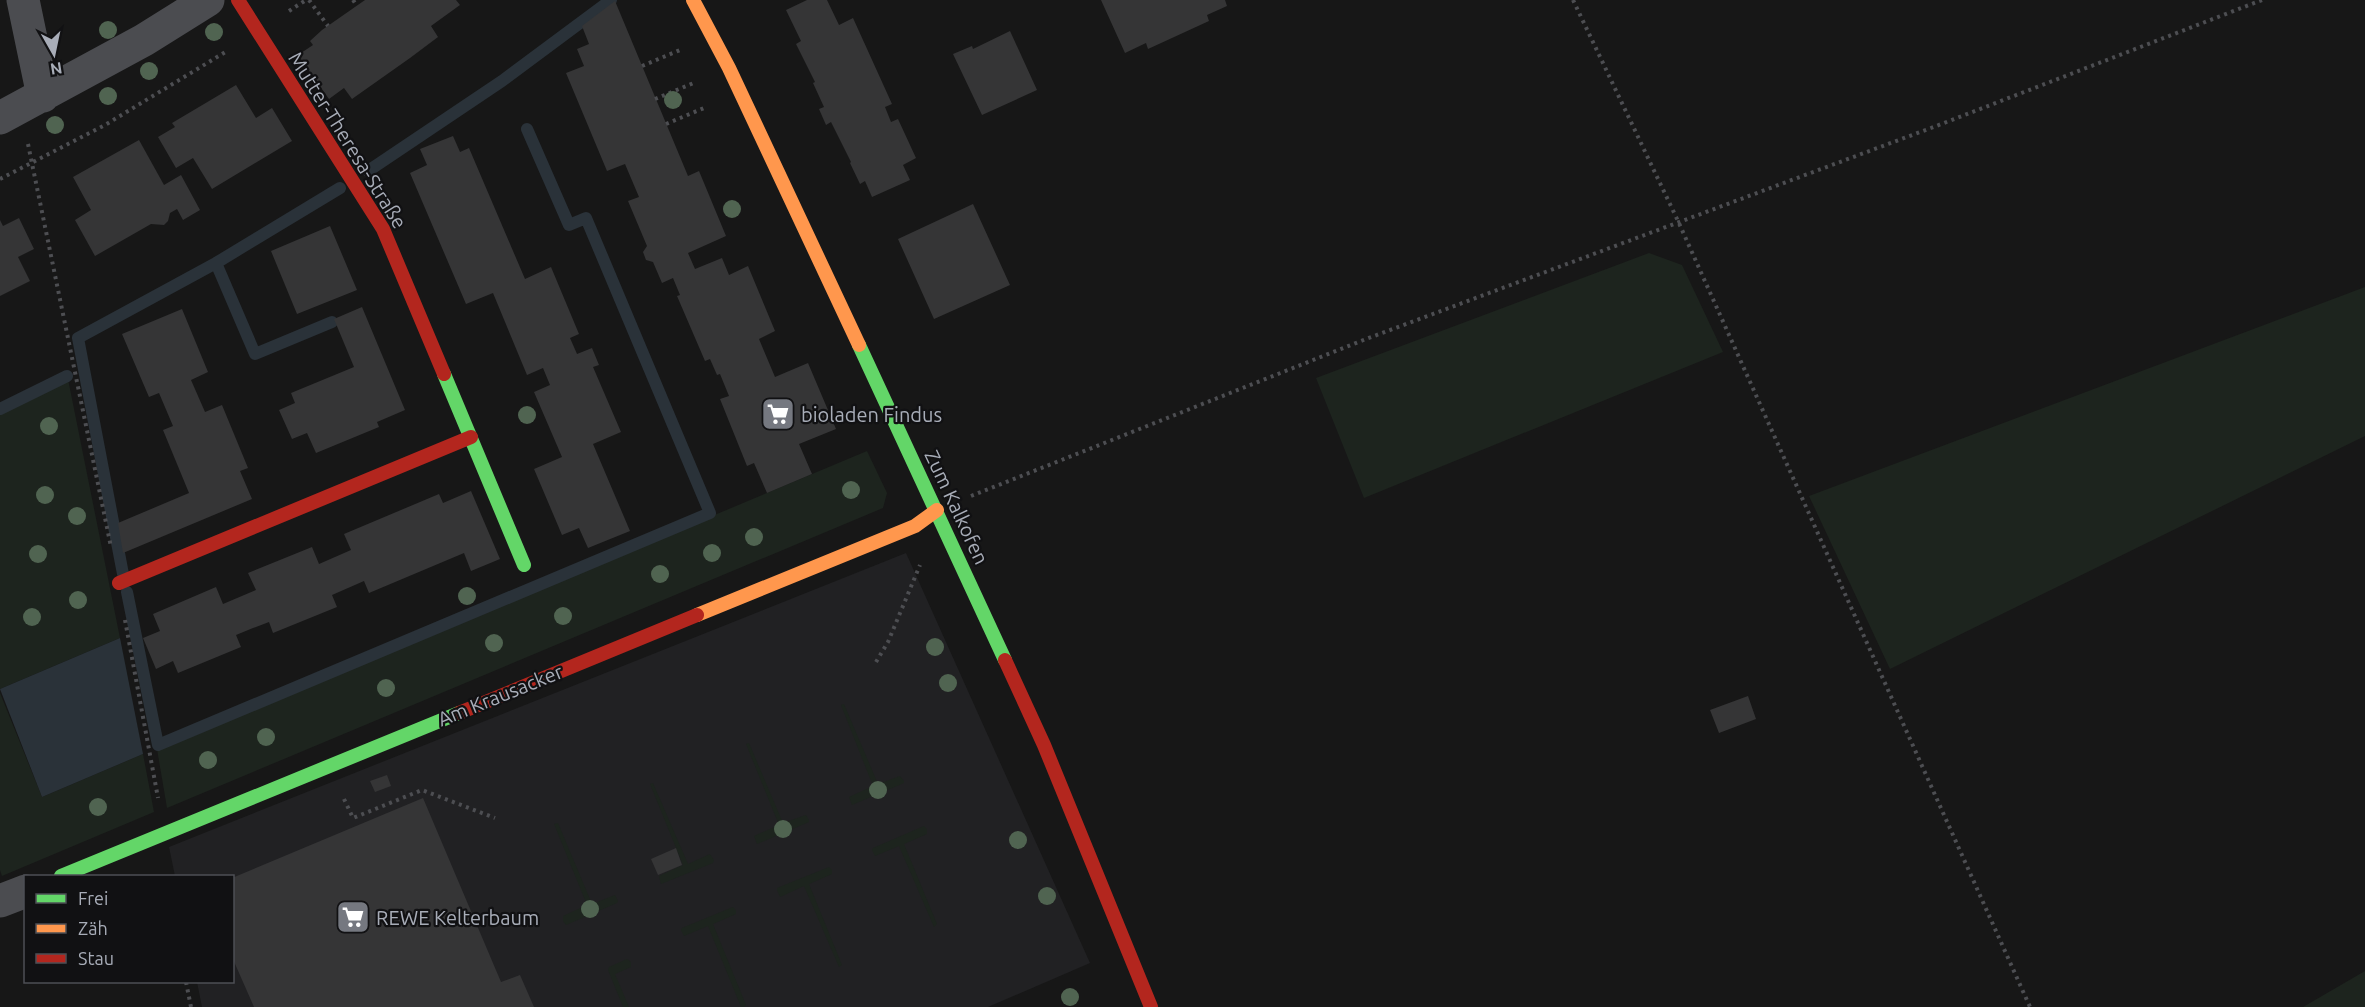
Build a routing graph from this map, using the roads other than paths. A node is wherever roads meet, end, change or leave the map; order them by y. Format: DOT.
graph roads {
  1 [pos="23,0"];
  2 [pos="208,0"];
  3 [pos="238,0"];
  4 [pos="702,2"];
  5 [pos="21,107"];
  6 [pos="471,437"];
  7 [pos="937,510"];
  8 [pos="524,565"];
  9 [pos="119,583"];
  10 [pos="63,875"];
  11 [pos="24,892"];
  12 [pos="0,901"];
  13 [pos="1151,1007"];
  1 -- 5 [label="street"];
  2 -- 5 [label="street"];
  3 -- 6 [label="street, Mutter-Theresa-Straße"];
  4 -- 7 [label="street, Zum Kalkofen"];
  6 -- 8 [label="street, Mutter-Theresa-Straße"];
  6 -- 9 [label="street"];
  7 -- 10 [label="street, Am Krausacker"];
  7 -- 13 [label="street, Zum Kalkofen"];
  11 -- 12 [label="street"];
}
